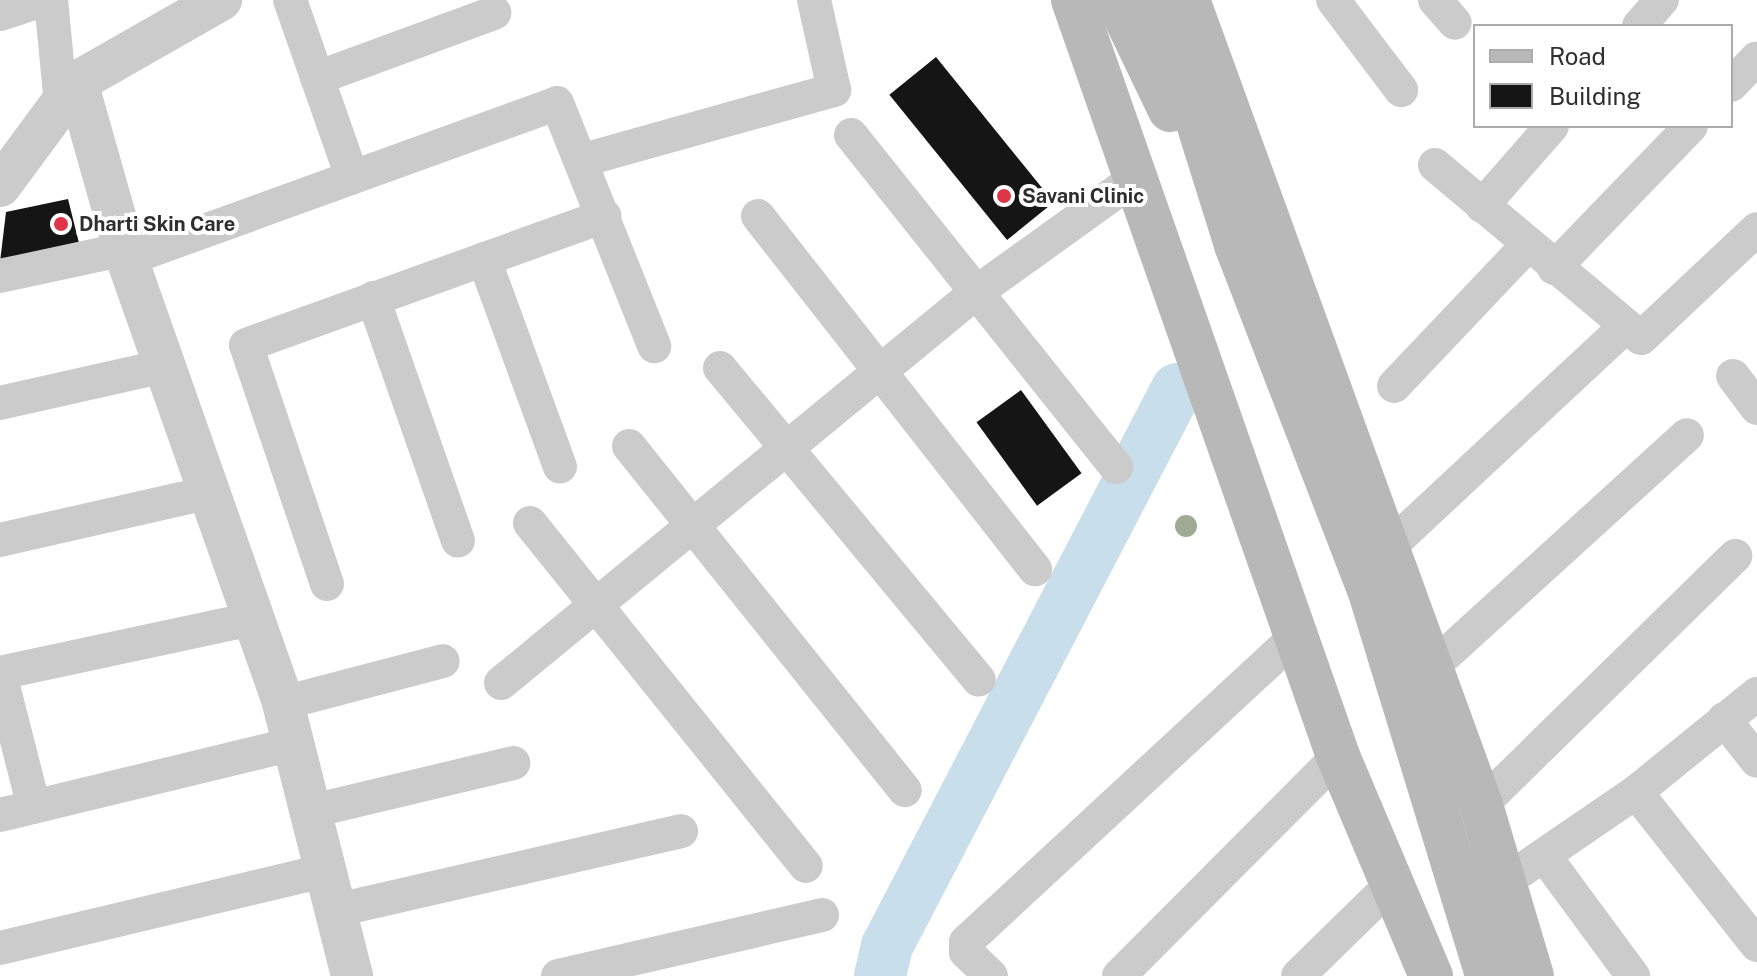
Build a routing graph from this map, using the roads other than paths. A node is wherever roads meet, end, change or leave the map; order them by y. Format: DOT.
graph roads {
  1 [pos="43,0"];
  2 [pos="51,0"];
  3 [pos="221,0"];
  4 [pos="290,0"];
  5 [pos="814,0"];
  6 [pos="1073,0"];
  7 [pos="1117,0"];
  8 [pos="1159,0"];
  9 [pos="1188,0"];
  10 [pos="1333,0"];
  11 [pos="1662,0"];
  12 [pos="494,13"];
  13 [pos="0,14"];
  14 [pos="1641,24"];
  15 [pos="1757,58"];
  16 [pos="317,78"];
  17 [pos="1733,83"];
  18 [pos="1401,90"];
  19 [pos="69,92"];
  20 [pos="1550,128"];
  21 [pos="1689,128"];
  22 [pos="851,135"];
  23 [pos="583,160"];
  24 [pos="1435,165"];
  25 [pos="352,177"];
  26 [pos="1137,177"];
  27 [pos="0,186"];
  28 [pos="1482,206"];
  29 [pos="605,216"];
  30 [pos="758,216"];
  31 [pos="1757,229"];
  32 [pos="1236,245"];
  33 [pos="1528,245"];
  34 [pos="127,254"];
  35 [pos="484,259"];
  36 [pos="1554,268"];
  37 [pos="0,276"];
  38 [pos="974,294"];
  39 [pos="373,298"];
  40 [pos="1624,328"];
  41 [pos="654,346"];
  42 [pos="164,366"];
  43 [pos="720,368"];
  44 [pos="879,370"];
  45 [pos="1733,376"];
  46 [pos="1394,386"];
  47 [pos="0,403"];
  48 [pos="1757,408"];
  49 [pos="1687,435"];
  50 [pos="629,446"];
  51 [pos="784,449"];
  52 [pos="560,467"];
  53 [pos="1116,467"];
  54 [pos="207,493"];
  55 [pos="530,523"];
  56 [pos="692,526"];
  57 [pos="0,540"];
  58 [pos="458,541"];
  59 [pos="1389,547"];
  60 [pos="1735,556"];
  61 [pos="1035,569"];
  62 [pos="327,584"];
  63 [pos="597,606"];
  64 [pos="251,619"];
  65 [pos="1299,634"];
  66 [pos="443,661"];
  67 [pos="1431,668"];
  68 [pos="0,674"];
  69 [pos="979,680"];
  70 [pos="501,683"];
  71 [pos="1757,694"];
  72 [pos="283,703"];
  73 [pos="1724,719"];
  74 [pos="294,744"];
  75 [pos="1338,756"];
  76 [pos="1757,761"];
  77 [pos="513,763"];
  78 [pos="905,790"];
  79 [pos="1636,792"];
  80 [pos="1481,805"];
  81 [pos="34,807"];
  82 [pos="312,811"];
  83 [pos="0,815"];
  84 [pos="681,831"];
  85 [pos="1546,858"];
  86 [pos="806,866"];
  87 [pos="327,870"];
  88 [pos="1390,886"];
  89 [pos="1511,899"];
  90 [pos="337,910"];
  91 [pos="822,915"];
  92 [pos="1473,931"];
  93 [pos="1757,945"];
  94 [pos="0,948"];
  95 [pos="1426,962"];
  96 [pos="352,976"];
  97 [pos="558,976"];
  98 [pos="991,976"];
  99 [pos="1119,976"];
  100 [pos="1298,976"];
  101 [pos="1487,976"];
  102 [pos="1532,976"];
  103 [pos="1633,976"];
  1 -- 13 [label="street"];
  2 -- 19 [label="street"];
  3 -- 19 [label="street"];
  4 -- 16 [label="street"];
  5 -- 23 [label="street"];
  6 -- 26 [label="main road"];
  7 -- 32 [label="main road"];
  8 -- 32 [label="main road"];
  9 -- 59 [label="main road"];
  10 -- 18 [label="street"];
  11 -- 14 [label="street"];
  12 -- 16 [label="street"];
  15 -- 17 [label="street"];
  16 -- 25 [label="street"];
  19 -- 27 [label="street"];
  19 -- 34 [label="street"];
  20 -- 28 [label="street"];
  21 -- 36 [label="street"];
  22 -- 38 [label="street"];
  23 -- 25 [label="street"];
  23 -- 29 [label="street"];
  24 -- 28 [label="street"];
  25 -- 34 [label="street"];
  26 -- 38 [label="street"];
  26 -- 65 [label="main road"];
  28 -- 33 [label="street"];
  29 -- 35 [label="street"];
  29 -- 41 [label="street"];
  30 -- 44 [label="street"];
  31 -- 40 [label="street"];
  32 -- 92 [label="main road"];
  33 -- 36 [label="street"];
  33 -- 46 [label="street"];
  34 -- 37 [label="street"];
  34 -- 42 [label="street"];
  35 -- 39 [label="street"];
  35 -- 52 [label="street"];
  36 -- 40 [label="street"];
  38 -- 44 [label="street"];
  38 -- 53 [label="street"];
  39 -- 58 [label="street"];
  39 -- 62 [label="street"];
  40 -- 59 [label="street"];
  42 -- 47 [label="street"];
  42 -- 54 [label="street"];
  43 -- 51 [label="street"];
  44 -- 51 [label="street"];
  44 -- 61 [label="street"];
  45 -- 48 [label="street"];
  49 -- 67 [label="street"];
  50 -- 56 [label="street"];
  51 -- 56 [label="street"];
  51 -- 69 [label="street"];
  54 -- 57 [label="street"];
  54 -- 64 [label="street"];
  55 -- 63 [label="street"];
  56 -- 63 [label="street"];
  56 -- 78 [label="street"];
  59 -- 67 [label="main road"];
  60 -- 80 [label="street"];
  63 -- 70 [label="street"];
  63 -- 86 [label="street"];
  64 -- 68 [label="street"];
  64 -- 72 [label="street"];
  65 -- 75 [label="main road"];
  65 -- 98 [label="street"];
  66 -- 72 [label="street"];
  67 -- 80 [label="main road"];
  68 -- 81 [label="street"];
  71 -- 73 [label="street"];
  72 -- 74 [label="street"];
  73 -- 76 [label="street"];
  73 -- 79 [label="street"];
  74 -- 81 [label="street"];
  74 -- 82 [label="street"];
  75 -- 88 [label="main road"];
  75 -- 99 [label="street"];
  77 -- 82 [label="street"];
  79 -- 85 [label="street"];
  79 -- 93 [label="street"];
  80 -- 89 [label="main road"];
  81 -- 83 [label="street"];
  82 -- 87 [label="street"];
  84 -- 90 [label="street"];
  85 -- 89 [label="street"];
  85 -- 103 [label="street"];
  87 -- 90 [label="street"];
  87 -- 94 [label="street"];
  88 -- 95 [label="main road"];
  88 -- 100 [label="street"];
  89 -- 92 [label="main road"];
  89 -- 102 [label="main road"];
  90 -- 96 [label="street"];
  91 -- 97 [label="street"];
  92 -- 95 [label="main road"];
  92 -- 101 [label="main road"];
}
